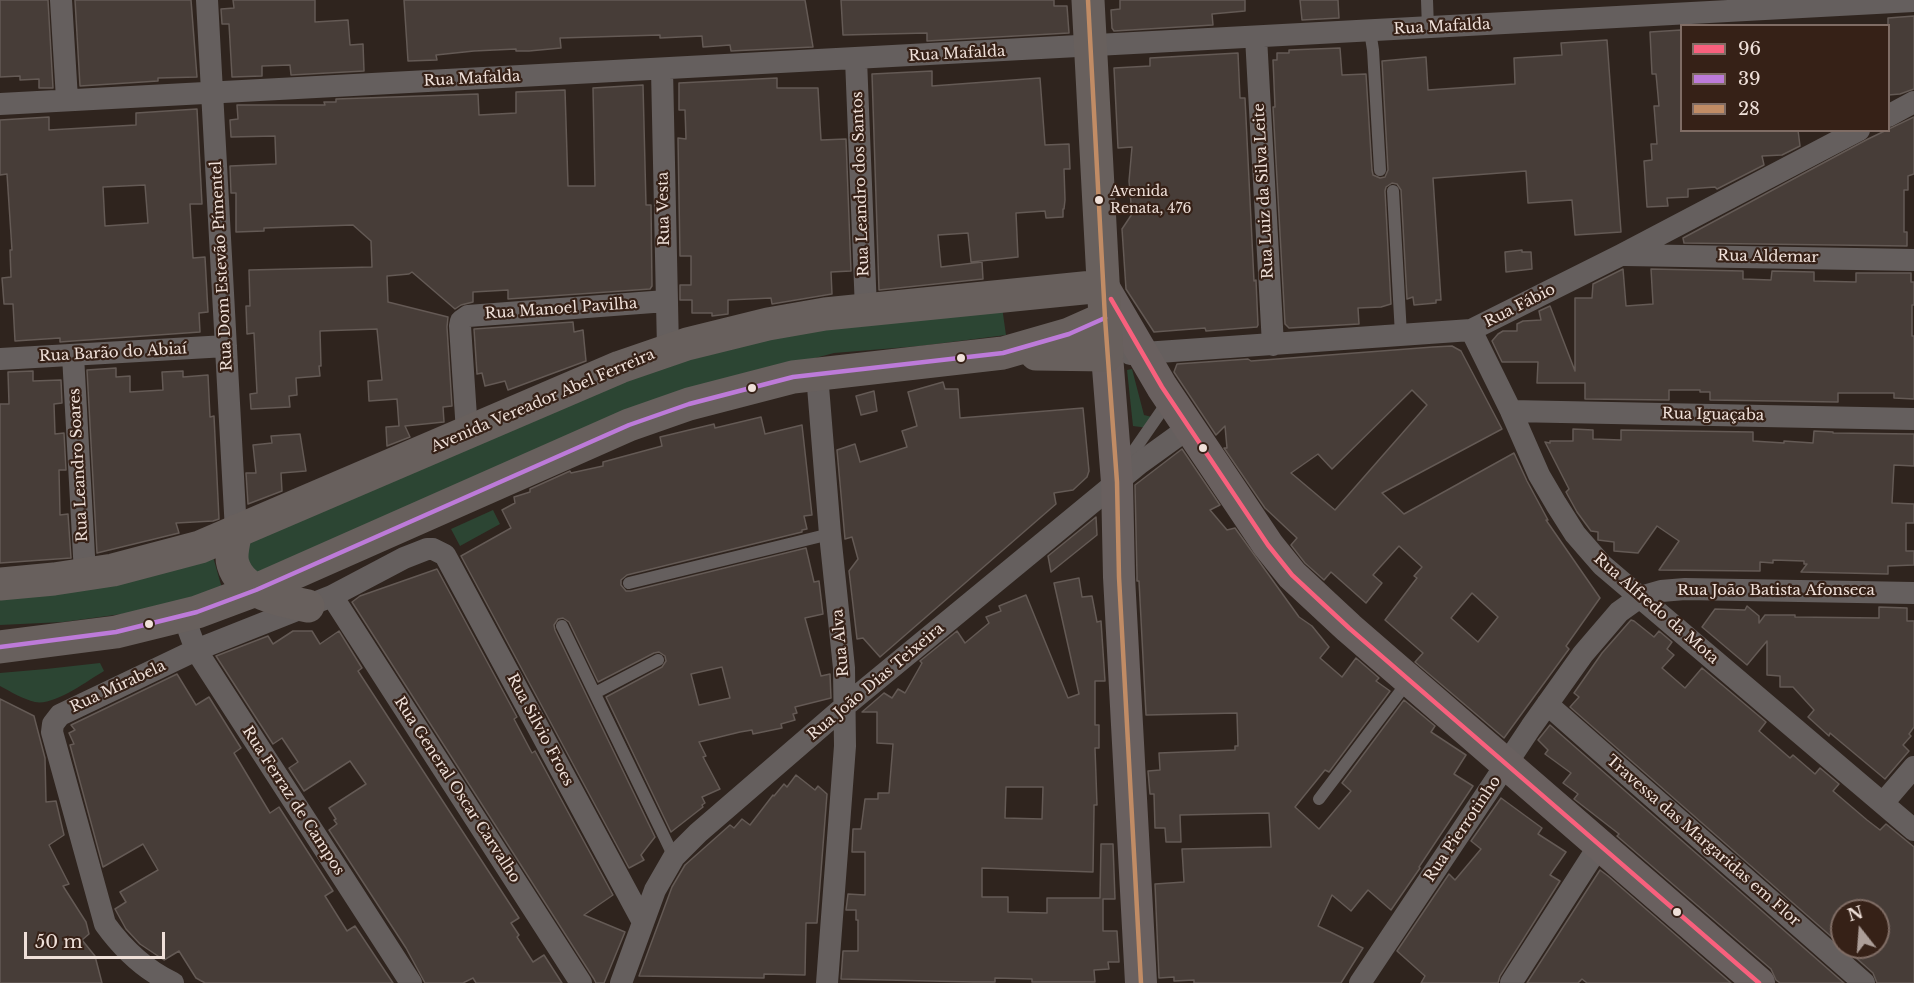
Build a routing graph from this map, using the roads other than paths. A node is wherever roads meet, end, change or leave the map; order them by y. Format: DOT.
graph roads {
  1 [pos="61,0"];
  2 [pos="207,0"];
  3 [pos="1088,0"];
  4 [pos="1428,0"];
  5 [pos="1914,1"];
  6 [pos="1428,28"];
  7 [pos="1370,31"];
  8 [pos="1256,37"];
  9 [pos="1090,46"];
  10 [pos="856,59"];
  11 [pos="662,69"];
  12 [pos="212,92"];
  13 [pos="67,99"];
  14 [pos="1914,102"];
  15 [pos="0,104"];
  16 [pos="1890,115"];
  17 [pos="1855,132"];
  18 [pos="1380,170"];
  19 [pos="1393,191"];
  20 [pos="1621,255"];
  21 [pos="1914,260"];
  22 [pos="1103,286"];
  23 [pos="1005,296"];
  24 [pos="666,301"];
  25 [pos="866,310"];
  26 [pos="1105,318"];
  27 [pos="1471,330"];
  28 [pos="1401,336"];
  29 [pos="1273,345"];
  30 [pos="226,346"];
  31 [pos="668,349"];
  32 [pos="1003,353"];
  33 [pos="1142,353"];
  34 [pos="73,355"];
  35 [pos="1107,355"];
  36 [pos="0,359"];
  37 [pos="817,374"];
  38 [pos="1170,399"];
  39 [pos="1511,411"];
  40 [pos="1914,419"];
  41 [pos="1191,429"];
  42 [pos="467,432"];
  43 [pos="1117,482"];
  44 [pos="236,531"];
  45 [pos="830,534"];
  46 [pos="427,549"];
  47 [pos="86,574"];
  48 [pos="628,583"];
  49 [pos="0,584"];
  50 [pos="256,590"];
  51 [pos="1914,593"];
  52 [pos="1640,597"];
  53 [pos="320,601"];
  54 [pos="188,614"];
  55 [pos="562,626"];
  56 [pos="0,647"];
  57 [pos="195,650"];
  58 [pos="658,660"];
  59 [pos="1409,679"];
  60 [pos="594,693"];
  61 [pos="1547,704"];
  62 [pos="845,706"];
  63 [pos="1507,764"];
  64 [pos="1914,767"];
  65 [pos="1319,799"];
  66 [pos="1883,803"];
  67 [pos="1914,830"];
  68 [pos="1600,844"];
  69 [pos="674,857"];
  70 [pos="643,922"];
  71 [pos="1859,982"];
  72 [pos="173,983"];
  73 [pos="411,983"];
  74 [pos="581,983"];
  75 [pos="621,983"];
  76 [pos="826,983"];
  77 [pos="1141,983"];
  78 [pos="1360,983"];
  79 [pos="1511,983"];
  80 [pos="1759,983"];
  1 -- 13 [label="street"];
  2 -- 12 [label="street, Rua Dom Estevão Pímentel"];
  3 -- 9 [label="main road"];
  4 -- 6 [label="lane"];
  5 -- 6 [label="street, Rua Mafalda"];
  6 -- 7 [label="street, Rua Mafalda"];
  7 -- 8 [label="street, Rua Mafalda"];
  7 -- 18 [label="lane"];
  8 -- 9 [label="street, Rua Mafalda"];
  8 -- 29 [label="street, Rua Luiz da Silva Leite"];
  9 -- 10 [label="street, Rua Mafalda"];
  9 -- 22 [label="main road"];
  10 -- 11 [label="street, Rua Mafalda"];
  10 -- 25 [label="street, Rua Leandro dos Santos"];
  11 -- 12 [label="street, Rua Mafalda"];
  11 -- 24 [label="street, Rua Vesta"];
  12 -- 13 [label="street, Rua Mafalda"];
  12 -- 30 [label="street, Rua Dom Estevão Pímentel"];
  13 -- 15 [label="street, Rua Mafalda"];
  14 -- 16 [label="street"];
  17 -- 20 [label="street, Rua Fábio"];
  19 -- 28 [label="lane"];
  20 -- 21 [label="street, Rua Aldemar"];
  20 -- 27 [label="street, Rua Fábio"];
  22 -- 23 [label="main road, Avenida Vereador Abel Ferreira"];
  22 -- 26 [label="main road"];
  22 -- 33 [label="main road"];
  23 -- 25 [label="main road, Avenida Vereador Abel Ferreira"];
  23 -- 32 [label="main road"];
  24 -- 31 [label="street, Rua Vesta"];
  24 -- 42 [label="street, Rua Manoel Pavilha"];
  25 -- 31 [label="main road, Avenida Vereador Abel Ferreira"];
  26 -- 32 [label="main road"];
  26 -- 35 [label="main road"];
  27 -- 28 [label="street, Rua Fábio"];
  27 -- 39 [label="street, Rua Alfredo da Mota"];
  28 -- 29 [label="street, Rua Fábio"];
  29 -- 33 [label="street, Rua Fábio"];
  30 -- 34 [label="street, Rua Barão do Abiaí"];
  30 -- 44 [label="street, Rua Dom Estevão Pímentel"];
  31 -- 42 [label="main road, Avenida Vereador Abel Ferreira"];
  32 -- 35 [label="main road"];
  32 -- 37 [label="main road"];
  33 -- 35 [label="street, Rua Fábio"];
  33 -- 38 [label="main road"];
  34 -- 36 [label="street, Rua Barão do Abiaí"];
  34 -- 47 [label="street, Rua Leandro Soares"];
  35 -- 43 [label="main road"];
  37 -- 45 [label="street, Rua Alva"];
  37 -- 50 [label="main road"];
  38 -- 41 [label="main road"];
  38 -- 43 [label="lane"];
  39 -- 40 [label="street, Rua Iguaçaba"];
  39 -- 52 [label="street, Rua Alfredo da Mota"];
  41 -- 43 [label="street, Rua João Dias Teixeira"];
  41 -- 59 [label="main road"];
  42 -- 44 [label="main road, Avenida Vereador Abel Ferreira"];
  43 -- 62 [label="street, Rua João Dias Teixeira"];
  43 -- 77 [label="main road"];
  44 -- 47 [label="main road, Avenida Vereador Abel Ferreira"];
  44 -- 50 [label="main road"];
  45 -- 48 [label="lane"];
  45 -- 62 [label="street, Rua Alva"];
  46 -- 53 [label="street, Rua Mirabela"];
  46 -- 70 [label="street, Rua Silvio Froes"];
  47 -- 49 [label="main road, Avenida Vereador Abel Ferreira"];
  50 -- 53 [label="main road"];
  50 -- 54 [label="main road"];
  51 -- 52 [label="street, Rua João Batista Afonseca"];
  52 -- 61 [label="street, Rua Pierrotinho"];
  52 -- 66 [label="street, Rua Alfredo da Mota"];
  53 -- 57 [label="street, Rua Mirabela"];
  53 -- 74 [label="street, Rua General Oscar Carvalho"];
  54 -- 56 [label="main road"];
  54 -- 57 [label="street, Rua Ferraz de Campos"];
  55 -- 60 [label="lane"];
  57 -- 72 [label="street, Rua Mirabela"];
  57 -- 73 [label="street, Rua Ferraz de Campos"];
  58 -- 60 [label="lane"];
  59 -- 63 [label="main road"];
  59 -- 65 [label="lane"];
  60 -- 69 [label="lane"];
  61 -- 63 [label="street, Rua Pierrotinho"];
  61 -- 71 [label="street, Travessa das Margaridas em Flor"];
  62 -- 69 [label="street, Rua João Dias Teixeira"];
  62 -- 76 [label="street, Rua Alva"];
  63 -- 68 [label="main road"];
  63 -- 78 [label="street, Rua Pierrotinho"];
  64 -- 66 [label="street"];
  66 -- 67 [label="street, Rua Alfredo da Mota"];
  68 -- 79 [label="street"];
  68 -- 80 [label="main road"];
  69 -- 70 [label="street, Rua João Dias Teixeira"];
  70 -- 75 [label="street, Rua João Dias Teixeira"];
}
